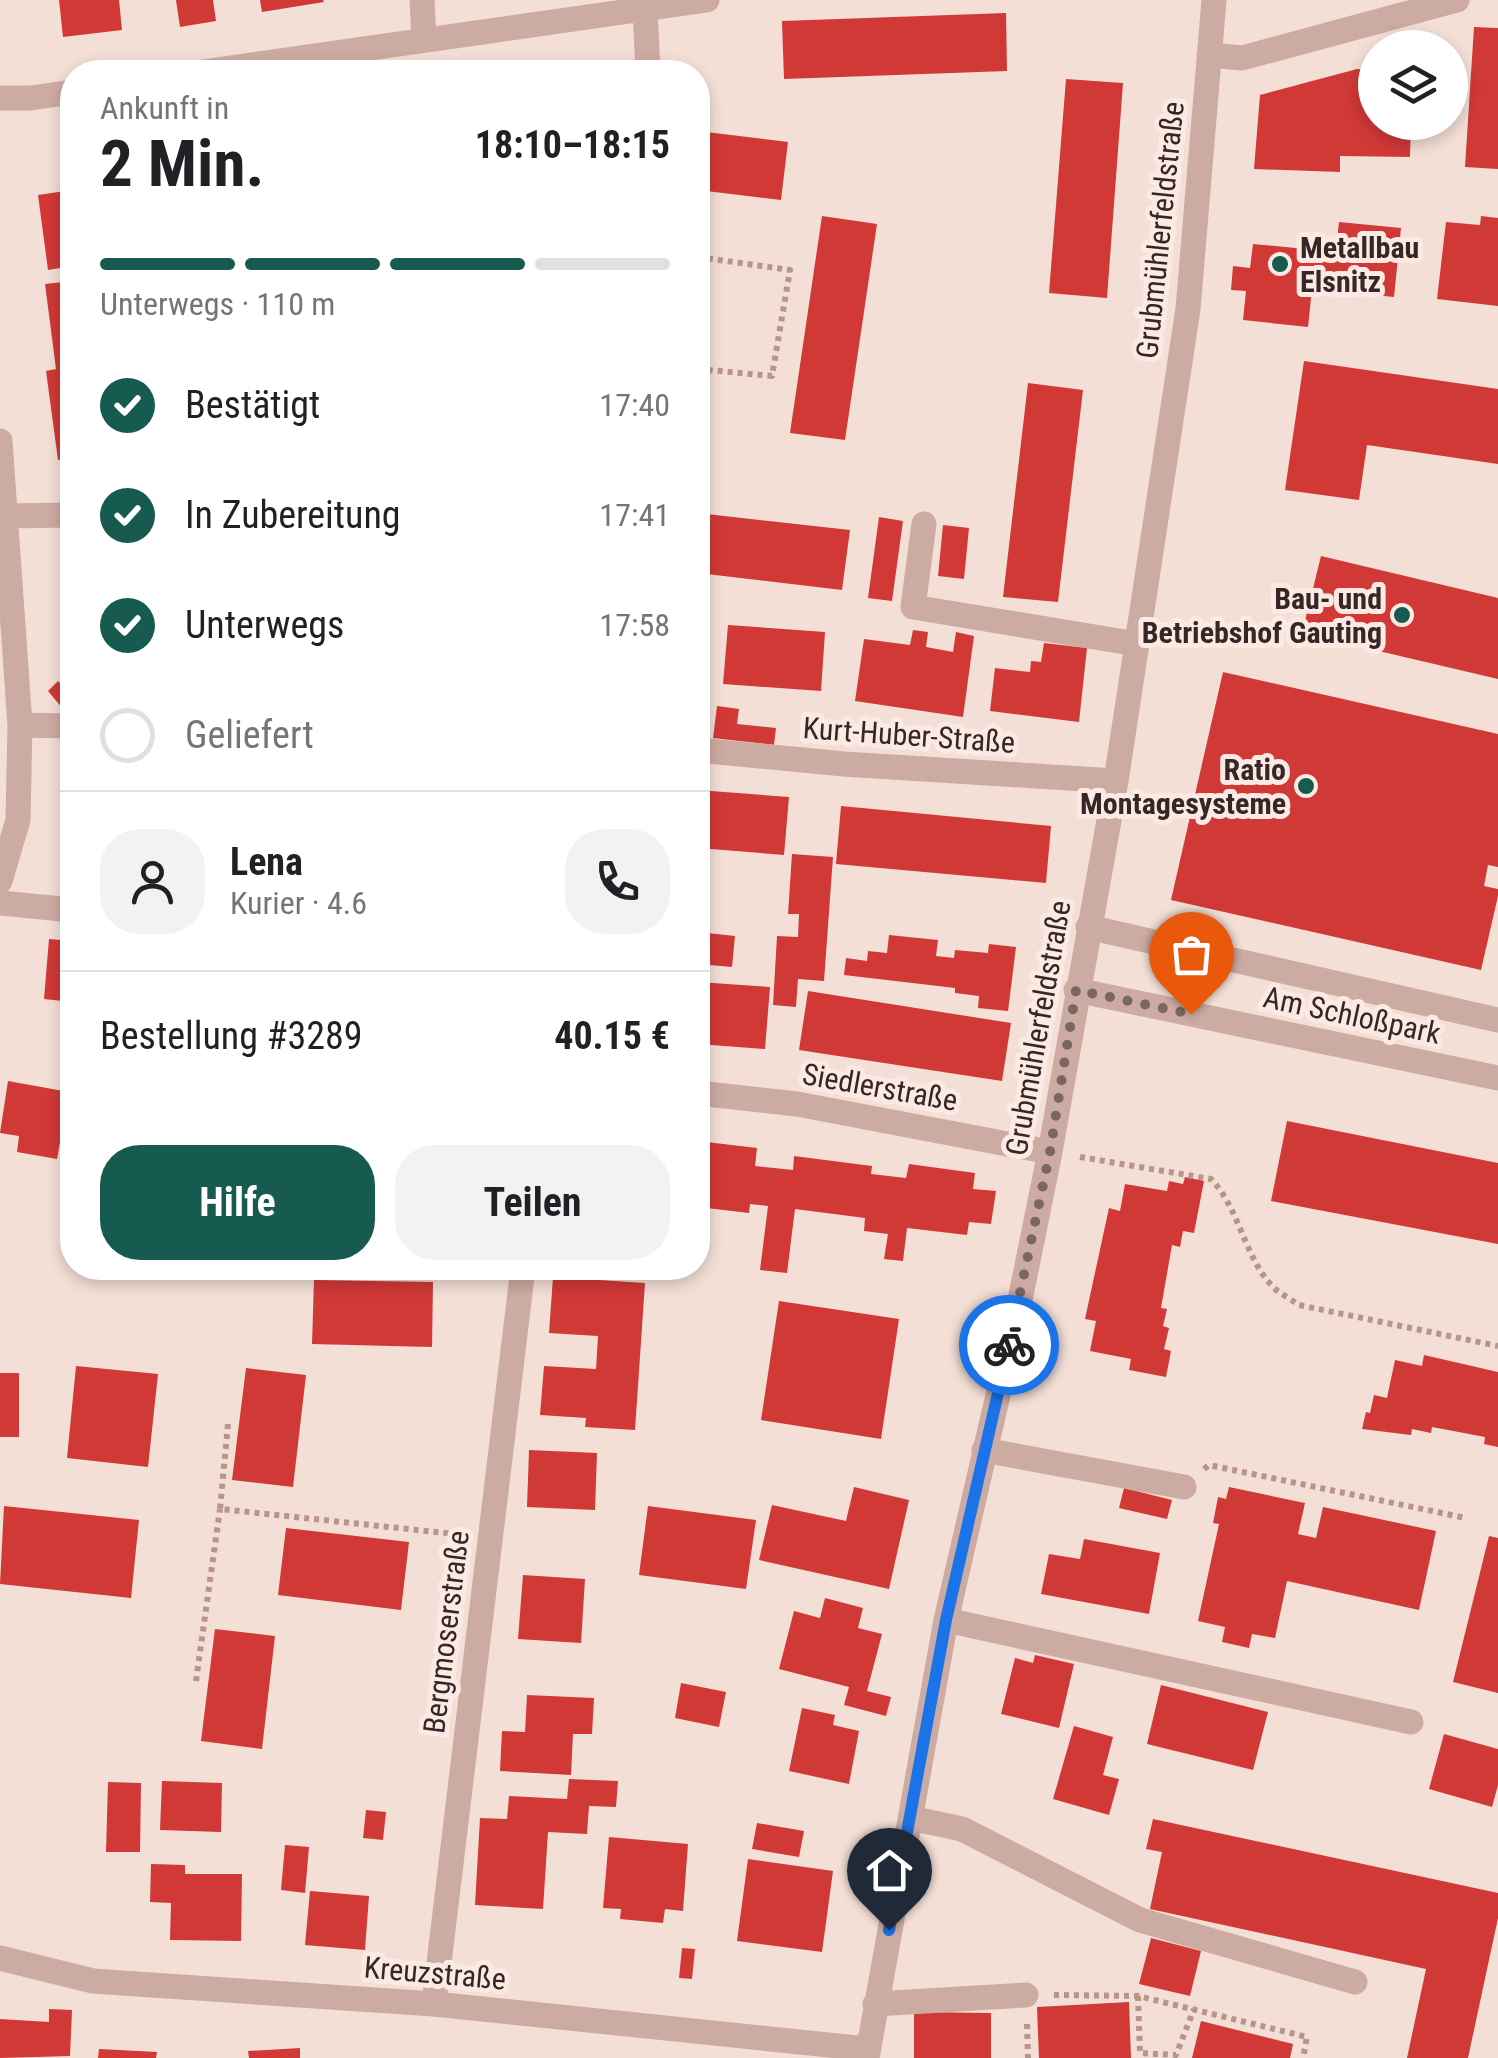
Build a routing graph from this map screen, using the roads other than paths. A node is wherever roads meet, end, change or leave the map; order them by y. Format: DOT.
graph roads {
  1 [pos="422,0"];
  2 [pos="707,0"];
  3 [pos="1214,0"];
  4 [pos="1458,0"];
  5 [pos="645,9"];
  6 [pos="424,39"];
  7 [pos="1209,55"];
  8 [pos="283,60"];
  9 [pos="647,60"];
  10 [pos="60,94"];
  11 [pos="0,98"];
  12 [pos="0,441"];
  13 [pos="60,515"];
  14 [pos="5,516"];
  15 [pos="924,524"];
  16 [pos="1137,644"];
  17 [pos="20,725"];
  18 [pos="60,726"];
  19 [pos="710,751"];
  20 [pos="1116,782"];
  21 [pos="0,882"];
  22 [pos="0,903"];
  23 [pos="60,909"];
  24 [pos="1088,927"];
  25 [pos="1076,990"];
  26 [pos="1498,1020"];
  27 [pos="1498,1078"];
  28 [pos="710,1094"];
  29 [pos="1050,1152"];
  30 [pos="522,1280"];
  31 [pos="984,1450"];
  32 [pos="1184,1487"];
  33 [pos="946,1620"];
  34 [pos="1411,1722"];
  35 [pos="910,1818"];
  36 [pos="0,1958"];
  37 [pos="1355,1982"];
  38 [pos="1026,1995"];
  39 [pos="434,2004"];
  40 [pos="875,2004"];
  41 [pos="867,2053"];
  1 -- 6 [label="street"];
  2 -- 5 [label="street"];
  3 -- 7 [label="street, Grubmühlerfeldstraße"];
  4 -- 7 [label="street"];
  5 -- 6 [label="street"];
  5 -- 9 [label="street"];
  6 -- 8 [label="street"];
  7 -- 16 [label="street, Grubmühlerfeldstraße"];
  10 -- 11 [label="street"];
  12 -- 14 [label="street"];
  13 -- 14 [label="street"];
  14 -- 17 [label="street"];
  15 -- 16 [label="street"];
  16 -- 20 [label="street, Grubmühlerfeldstraße"];
  17 -- 18 [label="street"];
  17 -- 21 [label="street"];
  19 -- 20 [label="street, Kurt-Huber-Straße"];
  20 -- 24 [label="street, Grubmühlerfeldstraße"];
  22 -- 23 [label="street"];
  24 -- 25 [label="street, Grubmühlerfeldstraße"];
  24 -- 26 [label="street"];
  25 -- 27 [label="street, Am Schloßpark"];
  25 -- 29 [label="street, Grubmühlerfeldstraße"];
  28 -- 29 [label="street, Siedlerstraße"];
  29 -- 31 [label="street, Grubmühlerfeldstraße"];
  30 -- 39 [label="street, Bergmoserstraße"];
  31 -- 32 [label="street"];
  31 -- 33 [label="street, Grubmühlerfeldstraße"];
  33 -- 34 [label="street"];
  33 -- 35 [label="street, Grubmühlerfeldstraße"];
  35 -- 37 [label="street"];
  35 -- 40 [label="street, Grubmühlerfeldstraße"];
  36 -- 39 [label="street, Kreuzstraße"];
  38 -- 40 [label="street"];
  39 -- 41 [label="street, Kreuzstraße"];
  40 -- 41 [label="street, Grubmühlerfeldstraße"];
}
